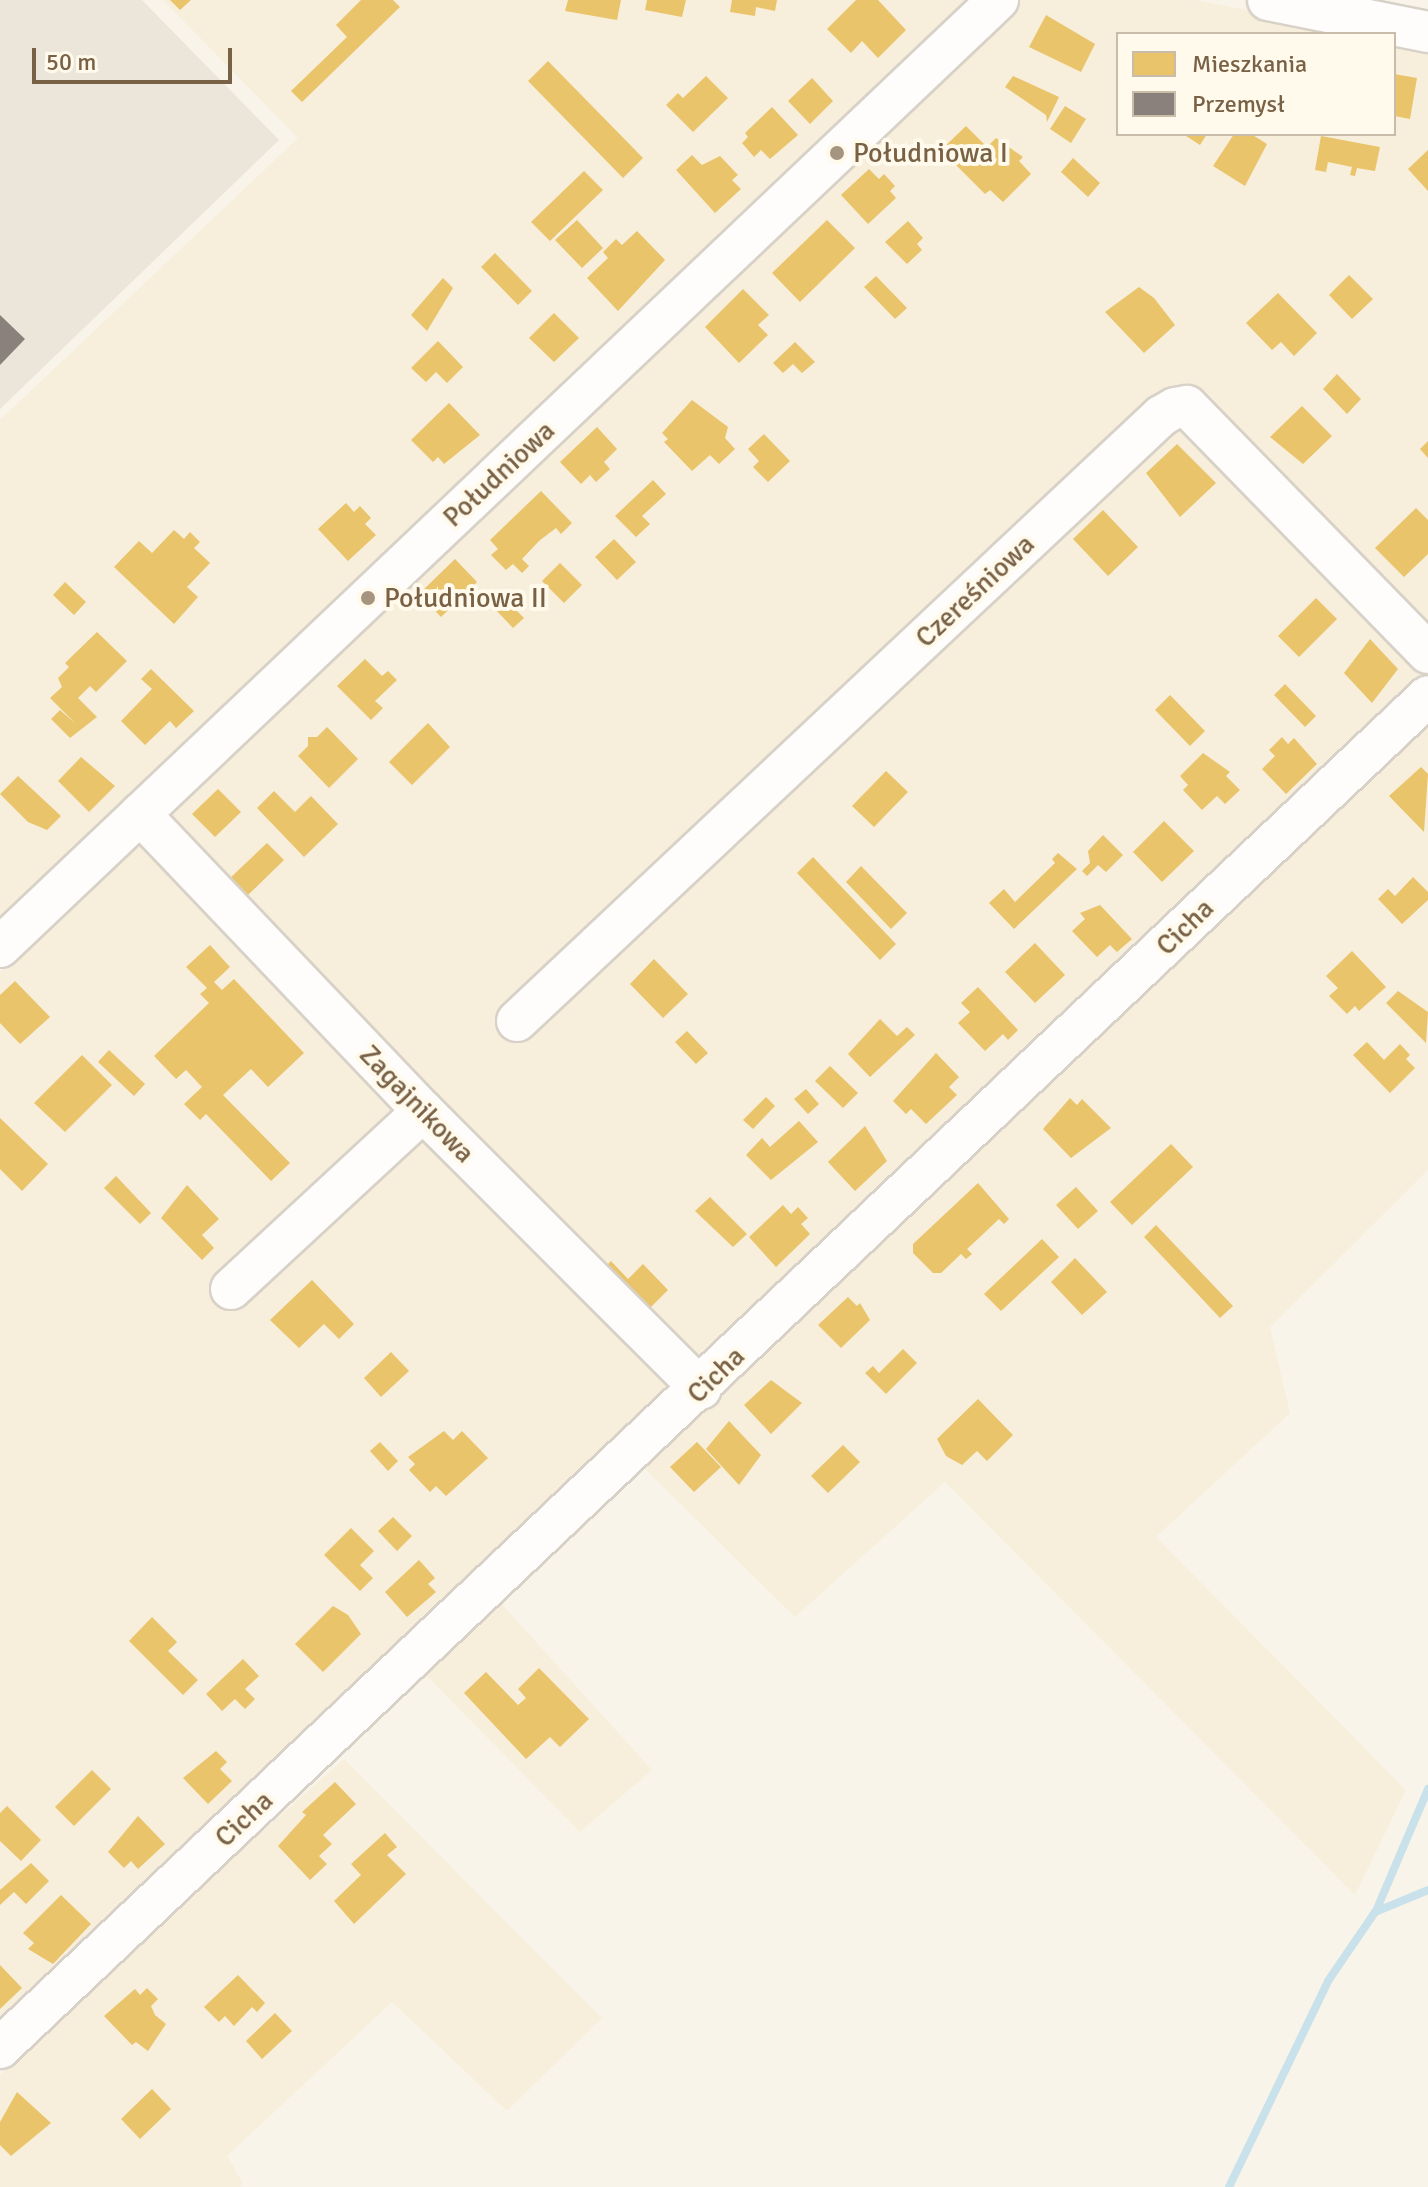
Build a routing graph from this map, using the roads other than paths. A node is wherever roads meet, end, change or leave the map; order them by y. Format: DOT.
graph roads {
  1 [pos="998,0"];
  2 [pos="1268,0"];
  3 [pos="1428,32"];
  4 [pos="1428,653"];
  5 [pos="1428,696"];
  6 [pos="140,814"];
  7 [pos="0,947"];
  8 [pos="517,1021"];
  9 [pos="423,1111"];
  10 [pos="231,1289"];
  11 [pos="701,1389"];
  12 [pos="0,2048"];
  1 -- 6 [label="street, Południowa"];
  2 -- 3 [label="street"];
  4 -- 8 [label="street, Czereśniowa"];
  5 -- 11 [label="street, Cicha"];
  6 -- 7 [label="street, Południowa"];
  6 -- 9 [label="street, Zagajnikowa"];
  9 -- 10 [label="street"];
  9 -- 11 [label="street, Zagajnikowa"];
  11 -- 12 [label="street, Cicha"];
}
